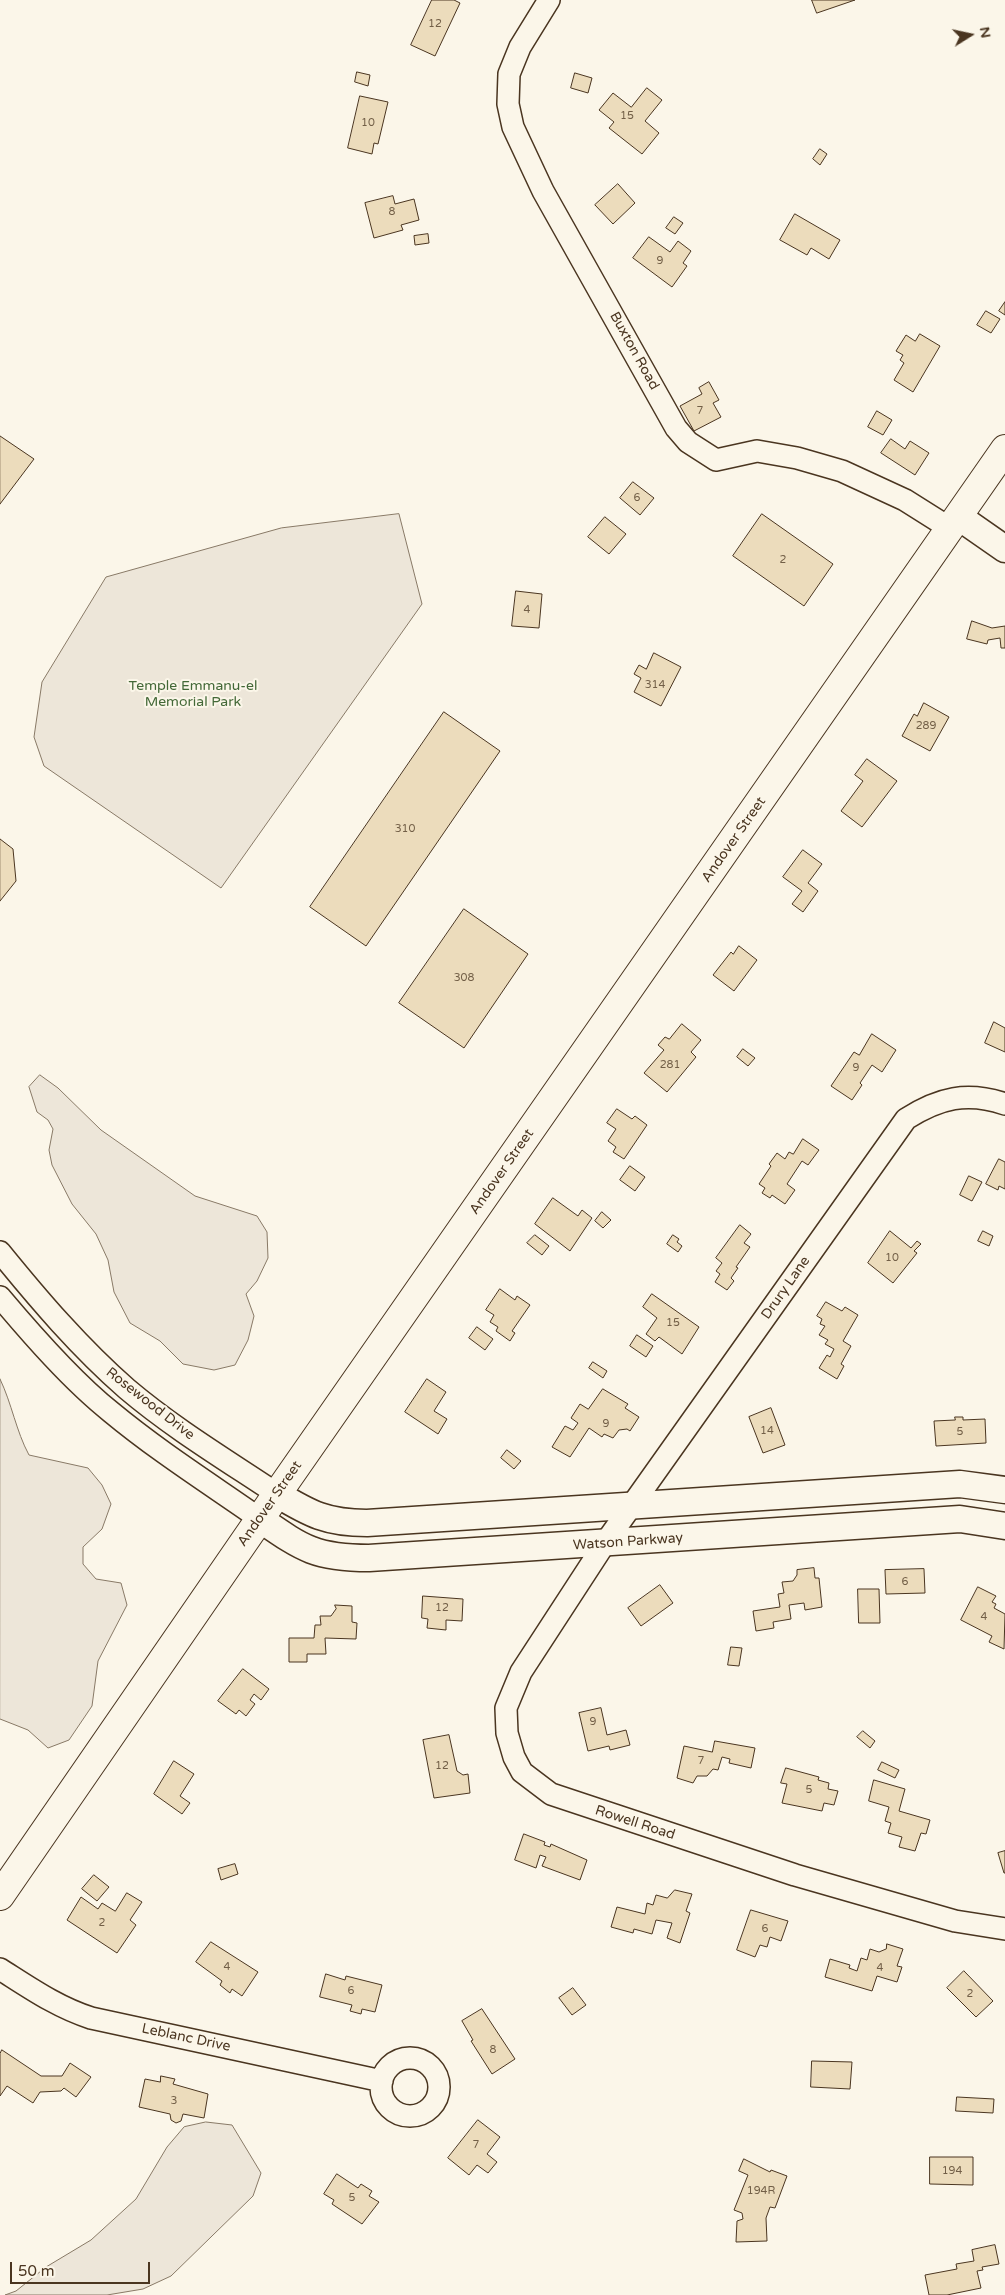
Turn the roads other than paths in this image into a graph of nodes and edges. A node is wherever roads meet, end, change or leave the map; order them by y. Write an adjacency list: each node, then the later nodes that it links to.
1 (549, 0): 3 (street, Buxton Road)
2 (1005, 449): 3 (highway, Andover Street)
3 (955, 523): 4 (main road); 9 (highway, Andover Street)
4 (1005, 548)
5 (1005, 1104): 10 (street, Drury Lane)
6 (0, 1252): 9 (street, Rosewood Drive)
7 (0, 1296): 11 (street, Rosewood Drive)
8 (1005, 1490): 10 (main road)
9 (277, 1494): 10 (main road); 11 (highway, Andover Street)
10 (634, 1505): 13 (street, Drury Lane)
11 (260, 1519): 13 (main road, Watson Parkway); 14 (highway, Andover Street)
12 (1005, 1526): 13 (main road, Watson Parkway)
13 (605, 1543): 15 (street, Rowell Road)
14 (0, 1896)
15 (1005, 1929)
16 (0, 1969): 17 (street, Leblanc Drive)
17 (382, 2081)

